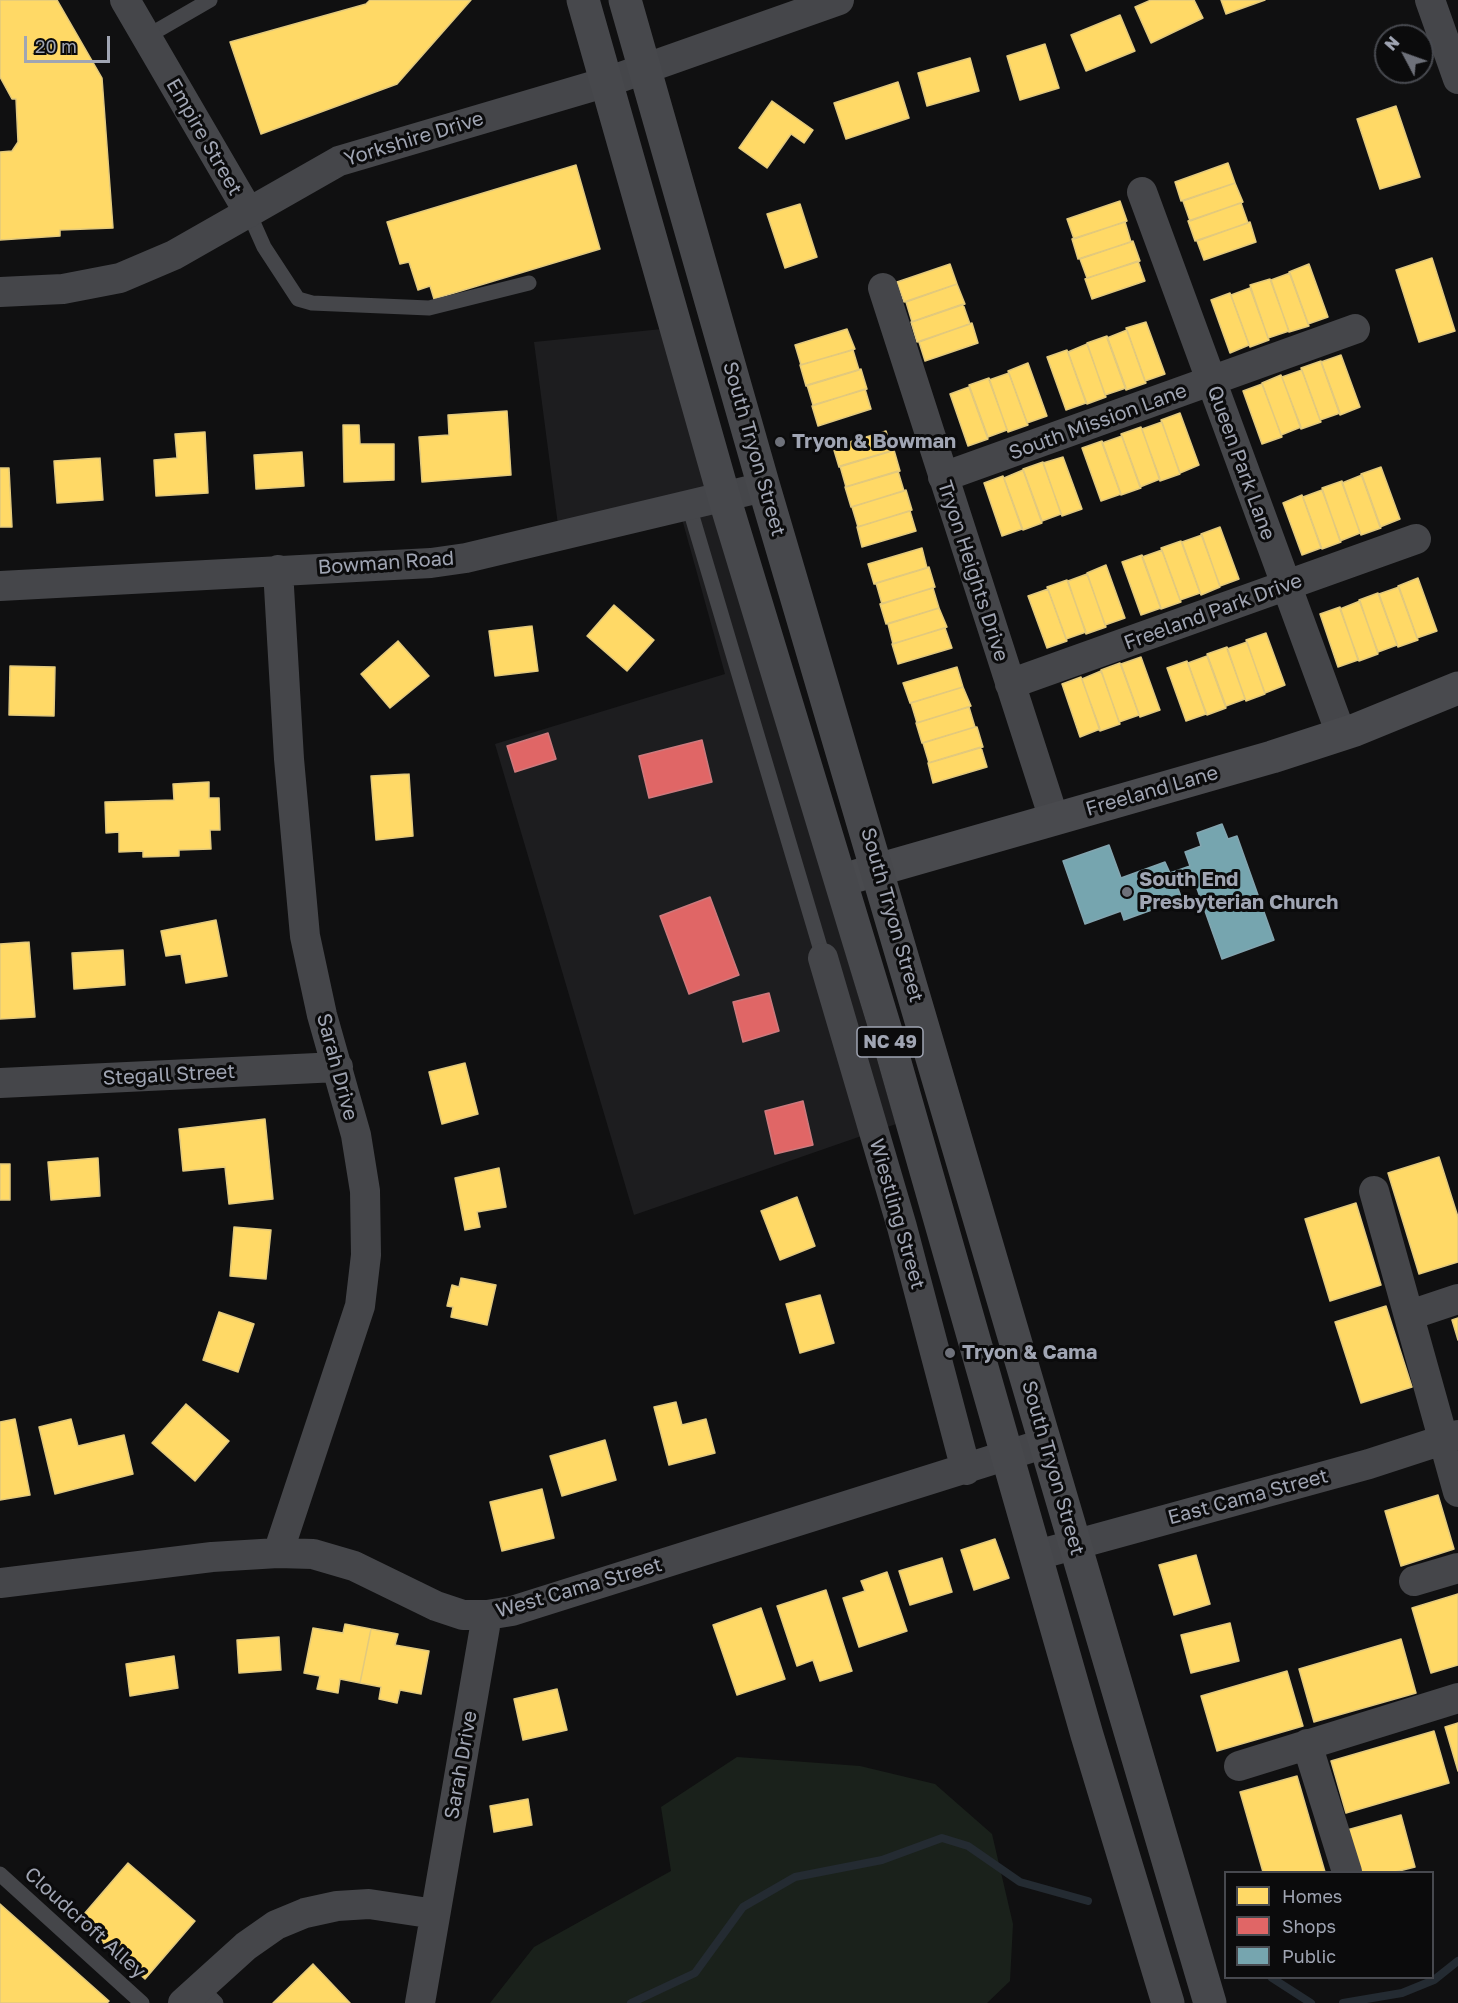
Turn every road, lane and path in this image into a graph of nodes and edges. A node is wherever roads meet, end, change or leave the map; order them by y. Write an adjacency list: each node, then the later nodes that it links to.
1 (125, 0): 8 (street, Empire Street)
2 (210, 0): 8 (lane)
3 (583, 0): 11 (main road, South Tryon Street / NC 49)
4 (625, 0): 9 (main road, South Tryon Street / NC 49)
5 (839, 0): 7 (street, Yorkshire Drive)
6 (1430, 0): 10 (street)
7 (777, 10): 9 (street, Yorkshire Drive)
8 (146, 37): 13 (street, Empire Street)
9 (645, 69): 11 (street, Yorkshire Drive); 20 (main road, South Tryon Street / NC 49)
10 (1458, 79)
11 (607, 82): 13 (street, Yorkshire Drive); 21 (main road, South Tryon Street / NC 49)
12 (1142, 192): 18 (street, Queen Park Lane)
13 (248, 211): 14 (lane); 16 (street, Yorkshire Drive)
14 (529, 283)
15 (883, 288): 19 (street, Tryon Heights Drive)
16 (0, 292)
17 (1355, 329): 18 (street, South Mission Lane)
18 (1211, 381): 19 (street, South Mission Lane); 25 (street, Queen Park Lane)
19 (943, 477): 27 (street, Tryon Heights Drive)
20 (764, 487): 21 (street, Bowman Road); 31 (main road, South Tryon Street / NC 49)
21 (724, 497): 22 (street, Bowman Road); 32 (main road, South Tryon Street / NC 49)
22 (689, 506): 24 (street, Bowman Road); 33 (lane)
23 (1416, 539): 25 (street, Freeland Park Drive)
24 (278, 570): 26 (street, Bowman Road); 34 (street, Sarah Drive)
25 (1286, 585): 27 (street, Freeland Park Drive); 29 (street, Queen Park Lane)
26 (0, 586)
27 (1010, 684): 30 (street, Tryon Heights Drive)
28 (1458, 688): 29 (street, Freeland Lane)
29 (1341, 734): 30 (street, Freeland Lane)
30 (1054, 819): 31 (street, Freeland Lane)
31 (879, 870): 32 (street, Freeland Lane); 40 (main road, South Tryon Street / NC 49)
32 (842, 880): 41 (main road, South Tryon Street / NC 49)
33 (821, 952): 42 (street, Wiestling Street)
34 (338, 1067): 35 (street, Stegall Street); 45 (street, Sarah Drive)
35 (0, 1083)
36 (1374, 1191): 38 (street)
37 (1458, 1299): 38 (street)
38 (1410, 1315): 39 (street)
39 (1452, 1437): 43 (street); 44 (street, East Cama Street)
40 (1046, 1443): 41 (street, West Cama Street); 44 (main road, South Tryon Street / NC 49)
41 (1009, 1456): 42 (street, West Cama Street); 46 (main road, South Tryon Street / NC 49)
42 (966, 1470): 50 (street, West Cama Street)
43 (1458, 1492)
44 (1076, 1545): 46 (street, East Cama Street); 61 (main road, South Tryon Street / NC 49)
45 (278, 1553): 49 (street, West Cama Street); 50 (street, West Cama Street)
46 (1037, 1555): 60 (main road, South Tryon Street / NC 49)
47 (1458, 1568): 48 (street)
48 (1414, 1581)
49 (0, 1583)
50 (488, 1615): 56 (street, Sarah Drive)
51 (1458, 1698): 52 (street)
52 (1307, 1744): 53 (street); 54 (street)
53 (1239, 1766)
54 (1347, 1871)
55 (0, 1874): 58 (lane, Cloudcroft Alley)
56 (435, 1914): 57 (street); 59 (street, Sarah Drive)
57 (200, 1998)
58 (142, 2003)
59 (420, 2003)
60 (1168, 2003)
61 (1210, 2003)

